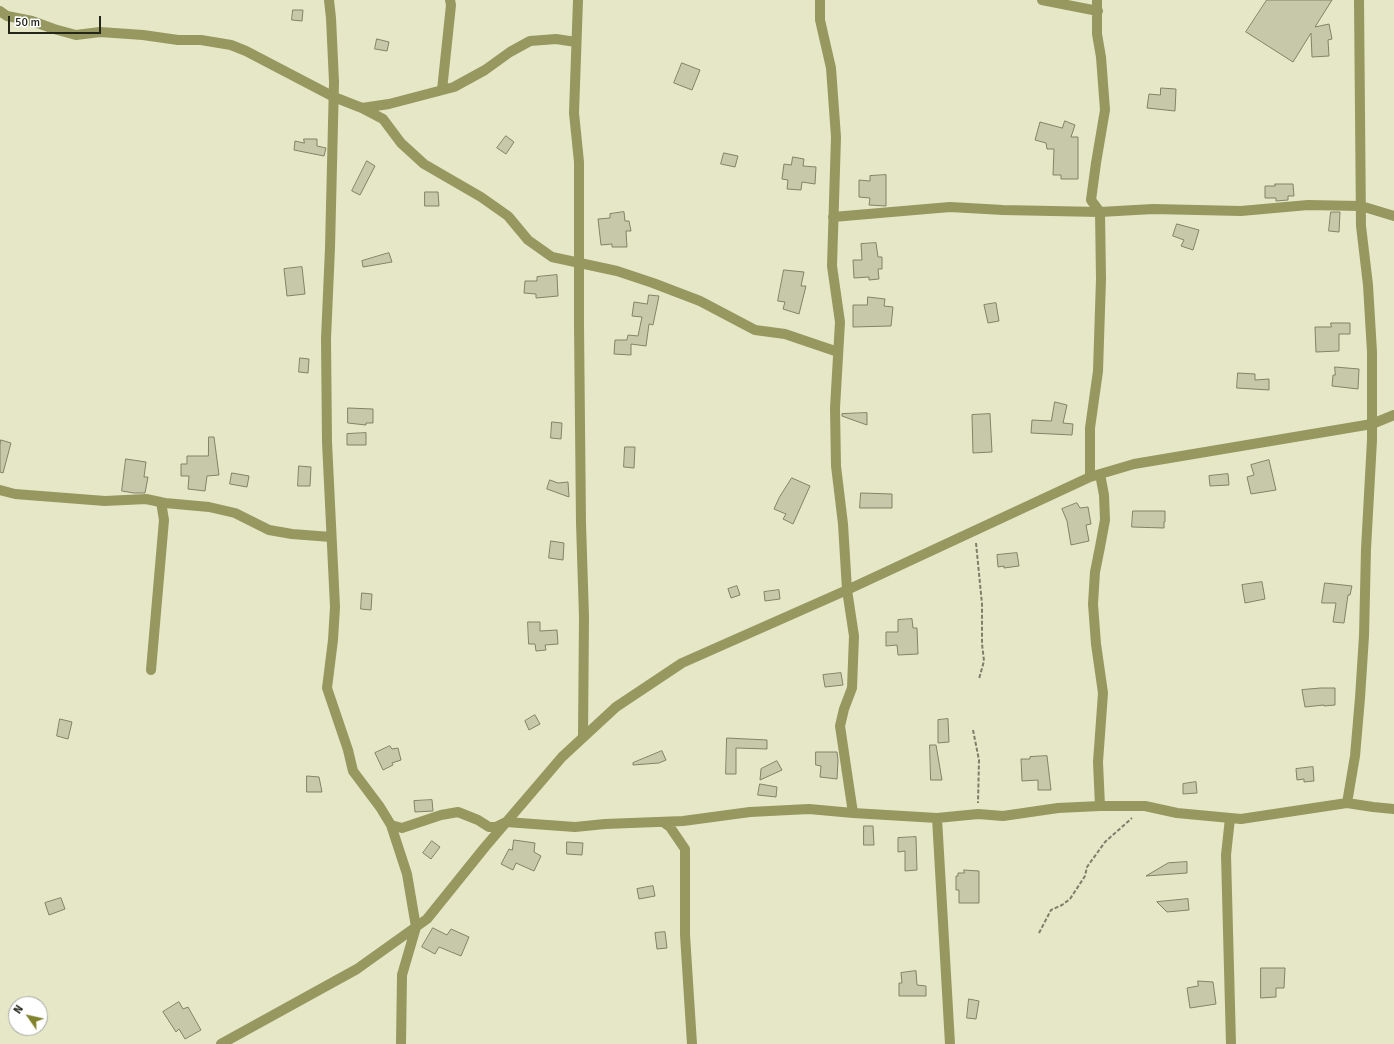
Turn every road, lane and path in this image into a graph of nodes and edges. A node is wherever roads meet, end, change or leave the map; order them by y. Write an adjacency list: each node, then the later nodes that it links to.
1 (329, 0): 12 (street)
2 (450, 0): 11 (street)
3 (578, 0): 10 (street)
4 (820, 0): 19 (street)
5 (1042, 0): 9 (street)
6 (1097, 0): 9 (street)
7 (1359, 0): 16 (street)
8 (0, 11): 12 (street)
9 (1098, 11): 17 (street)
10 (576, 42): 11 (street); 20 (street)
11 (442, 90): 13 (street)
12 (334, 96): 14 (street); 30 (street)
13 (389, 104): 14 (street); 15 (street)
14 (362, 108): 15 (street)
15 (383, 119): 20 (street)
16 (1361, 206): 17 (street); 18 (street); 23 (street)
17 (1100, 212): 19 (street); 24 (street)
18 (1394, 216)
19 (833, 217): 21 (street)
20 (579, 262): 21 (street); 35 (street)
21 (838, 352): 31 (street)
22 (1394, 415): 23 (street)
23 (1372, 424): 24 (street); 36 (street)
24 (1095, 476): 29 (street); 37 (street)
25 (0, 490): 26 (street)
26 (161, 502): 27 (street); 28 (street)
27 (175, 504): 28 (street); 30 (street)
28 (164, 520): 32 (street)
29 (974, 531): 31 (street); 33 (path)
30 (331, 537): 46 (street)
31 (846, 590): 35 (street); 40 (street)
32 (151, 670)
33 (979, 679)
34 (973, 730): 41 (path)
35 (583, 737): 44 (street)
36 (1347, 803): 39 (street); 43 (street)
37 (1100, 806): 38 (street); 41 (street)
38 (1145, 806): 43 (street); 48 (path)
39 (1394, 809)
40 (853, 813): 42 (street); 45 (street)
41 (978, 814): 42 (street)
42 (937, 818): 52 (street)
43 (1230, 818): 53 (street)
44 (506, 822): 45 (street); 46 (street); 47 (street)
45 (662, 822): 51 (street)
46 (391, 825): 47 (street)
47 (416, 926): 49 (street); 50 (street)
48 (1039, 933)
49 (221, 1044)
50 (401, 1044)
51 (692, 1044)
52 (950, 1044)
53 (1231, 1044)

